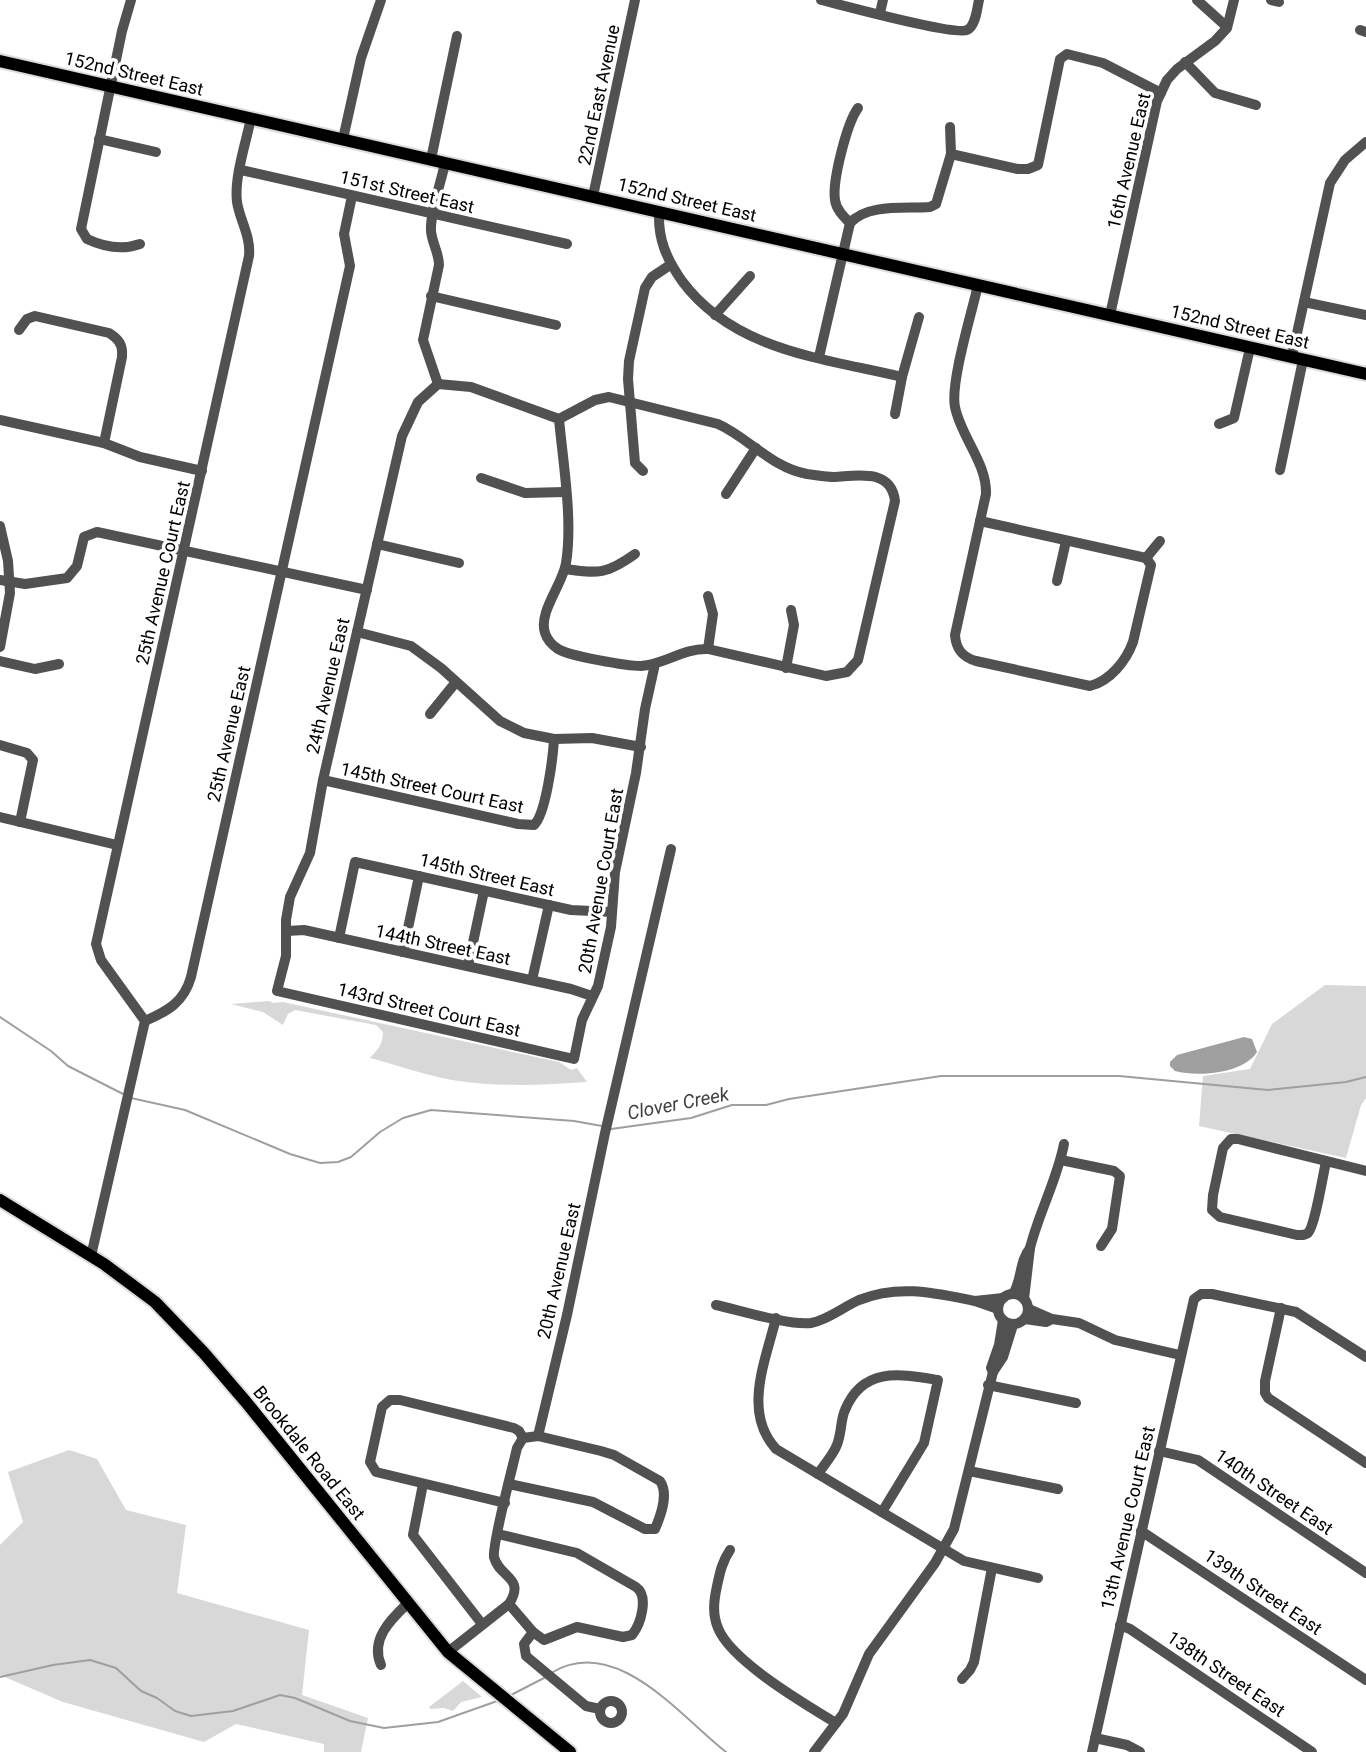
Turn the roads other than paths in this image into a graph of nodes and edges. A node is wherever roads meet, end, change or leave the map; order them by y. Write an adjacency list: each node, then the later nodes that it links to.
1 (131, 0): 14 (street)
2 (381, 0): 21 (street)
3 (635, 0): 28 (street, 22nd East Avenue)
4 (821, 0): 9 (street)
5 (883, 0): 9 (street)
6 (979, 0): 9 (street)
7 (1197, 0): 10 (street)
8 (1234, 0): 10 (street)
9 (880, 13)
10 (1227, 27): 13 (street, 16th Avenue East)
11 (457, 36): 25 (street)
12 (0, 61): 14 (main road, 152nd Street East)
13 (1185, 62): 15 (street, 16th Avenue East); 16 (street)
14 (111, 86): 18 (main road, 152nd Street East); 20 (street)
15 (1161, 93): 24 (street); 42 (street, 16th Avenue East)
16 (1255, 105)
17 (858, 108): 32 (street)
18 (251, 118): 21 (main road, 152nd Street East); 27 (street, 25th Avenue Court East)
19 (950, 127): 24 (street)
20 (99, 139): 23 (street); 33 (street)
21 (343, 139): 25 (main road, 152nd Street East)
22 (1366, 142): 40 (street)
23 (156, 152)
24 (951, 154): 32 (street)
25 (431, 159): 26 (main road, 152nd Street East)
26 (445, 163): 28 (main road, 152nd Street East); 31 (street)
27 (241, 170): 29 (street, 151st Street East); 61 (street, 25th Avenue Court East)
28 (593, 196): 30 (main road, 152nd Street East)
29 (352, 197): 31 (street, 151st Street East); 76 (street, 25th Avenue East)
30 (659, 212): 35 (main road, 152nd Street East); 36 (street)
31 (433, 214): 34 (street, 151st Street East); 39 (street)
32 (850, 223): 35 (street)
33 (141, 244)
34 (567, 244)
35 (843, 253): 38 (main road, 152nd Street East); 48 (street)
36 (670, 265): 41 (street); 53 (street)
37 (750, 276): 41 (street)
38 (978, 285): 42 (main road, 152nd Street East); 66 (street)
39 (431, 296): 45 (street); 52 (street)
40 (1304, 302): 43 (street); 49 (street)
41 (715, 315): 48 (street)
42 (1110, 315): 47 (main road, 152nd Street East)
43 (1366, 315)
44 (919, 317): 51 (street)
45 (556, 325)
46 (19, 330): 58 (street)
47 (1250, 348): 49 (main road, 152nd Street East); 57 (street)
48 (819, 357): 51 (street)
49 (1297, 358): 50 (main road, 152nd Street East); 60 (street)
50 (1366, 374)
51 (902, 377): 54 (street)
52 (438, 384): 55 (street); 70 (street, 24th Avenue East)
53 (629, 401): 55 (street); 59 (street); 62 (street)
54 (895, 414)
55 (559, 419): 64 (street)
56 (0, 420): 58 (street)
57 (1219, 424)
58 (104, 443): 61 (street)
59 (756, 448): 65 (street); 88 (street)
60 (1280, 470)
61 (202, 471): 71 (street, 25th Avenue Court East)
62 (643, 471)
63 (481, 478): 64 (street)
64 (565, 492): 75 (street)
65 (726, 494)
66 (980, 521): 68 (street); 73 (street)
67 (0, 526): 77 (street)
68 (1066, 541): 73 (street); 78 (street)
69 (1160, 541): 73 (street)
70 (377, 544): 74 (street); 79 (street, 24th Avenue East)
71 (184, 551): 76 (street); 77 (street); 97 (street, 25th Avenue Court East)
72 (635, 554): 75 (street)
73 (1146, 558)
74 (459, 563)
75 (565, 569): 86 (street)
76 (282, 572): 79 (street); 110 (street, 25th Avenue East)
77 (5, 581): 83 (street)
78 (1056, 582)
79 (367, 590): 82 (street, 24th Avenue East)
80 (708, 596): 84 (street)
81 (790, 610): 88 (street)
82 (357, 632): 89 (street); 94 (street, 24th Avenue East)
83 (0, 647)
84 (708, 649): 86 (street); 88 (street)
85 (0, 661): 87 (street)
86 (655, 663): 93 (street, 20th Avenue Court East)
87 (60, 664)
88 (786, 668)
89 (456, 682): 90 (street); 91 (street)
90 (430, 714)
91 (554, 739): 93 (street); 94 (street, 145th Street Court East)
92 (0, 745): 96 (street)
93 (640, 747): 102 (street, 20th Avenue Court East)
94 (323, 780): 103 (street, 24th Avenue East)
95 (0, 817): 96 (street)
96 (20, 822): 97 (street)
97 (117, 845): 110 (street, 25th Avenue Court East)
98 (671, 849): 134 (street, 20th Avenue East)
99 (419, 876): 100 (street, 145th Street East); 104 (street, 145th Street East); 105 (street)
100 (484, 891): 101 (street, 145th Street East); 106 (street)
101 (549, 905): 102 (street, 145th Street East); 107 (street)
102 (612, 912): 109 (street, 20th Avenue Court East)
103 (287, 931): 104 (street, 144th Street East); 108 (street, 24th Avenue East)
104 (339, 938): 105 (street, 144th Street East)
105 (403, 952): 106 (street, 144th Street East)
106 (468, 966): 107 (street, 144th Street East)
107 (532, 981): 109 (street, 144th Street East)
108 (277, 991): 111 (street, 143rd Street Court East)
109 (592, 996): 111 (street, 20th Avenue Court East)
110 (145, 1021): 119 (street)
111 (574, 1059)
112 (1064, 1144): 113 (street)
113 (1061, 1160): 117 (street); 118 (street)
114 (1326, 1162): 114 (street); 115 (street)
115 (1366, 1171)
116 (0, 1200): 119 (main road, Brookdale Road East)
117 (1101, 1246)
118 (1030, 1248): 120 (street); 125 (street)
119 (91, 1256): 152 (main road, Brookdale Road East)
120 (1008, 1296): 121 (street); 124 (street); 125 (street)
121 (975, 1301): 124 (street); 126 (street)
122 (716, 1306): 126 (street)
123 (1281, 1308): 129 (street, 13th Avenue Court East); 130 (street); 137 (street)
124 (998, 1309): 127 (street)
125 (1026, 1309): 128 (street); 129 (street)
126 (776, 1318): 139 (street)
127 (1003, 1320): 128 (street); 131 (street)
128 (1013, 1325): 131 (street)
129 (1180, 1355): 136 (street, 13th Avenue Court East)
130 (1366, 1357)
131 (993, 1372): 132 (street)
132 (989, 1385): 133 (street); 138 (street)
133 (1076, 1403)
134 (538, 1436): 135 (street); 141 (street)
135 (523, 1438): 140 (street); 141 (street)
136 (1159, 1451): 145 (street, 13th Avenue Court East); 150 (street, 140th Street East)
137 (1366, 1464)
138 (969, 1471): 142 (street); 148 (street)
139 (818, 1474): 144 (street); 144 (street)
140 (423, 1484): 143 (street); 154 (street)
141 (509, 1484): 143 (street)
142 (1058, 1489)
143 (505, 1503): 146 (street)
144 (882, 1512): 148 (street)
145 (1141, 1531): 155 (street, 13th Avenue Court East); 160 (street, 139th Street East)
146 (498, 1534): 153 (street); 156 (street)
147 (730, 1550): 162 (street)
148 (943, 1550): 149 (street); 162 (street)
149 (992, 1568): 151 (street); 159 (street)
150 (1366, 1573)
151 (1038, 1578)
152 (407, 1604): 157 (main road, Brookdale Road East); 158 (street)
153 (509, 1604): 154 (street); 156 (street)
154 (482, 1624): 157 (street)
155 (1120, 1625): 163 (street, 13th Avenue Court East); 168 (street, 138th Street East)
156 (533, 1632): 161 (street)
157 (448, 1652): 164 (main road, Brookdale Road East)
158 (381, 1665)
159 (962, 1679)
160 (1366, 1680)
161 (600, 1710)
162 (836, 1723): 165 (street)
163 (1095, 1738): 166 (street, 13th Avenue Court East); 167 (street)
164 (570, 1752)
165 (814, 1752)
166 (1092, 1752)
167 (1140, 1752)
168 (1312, 1752)

